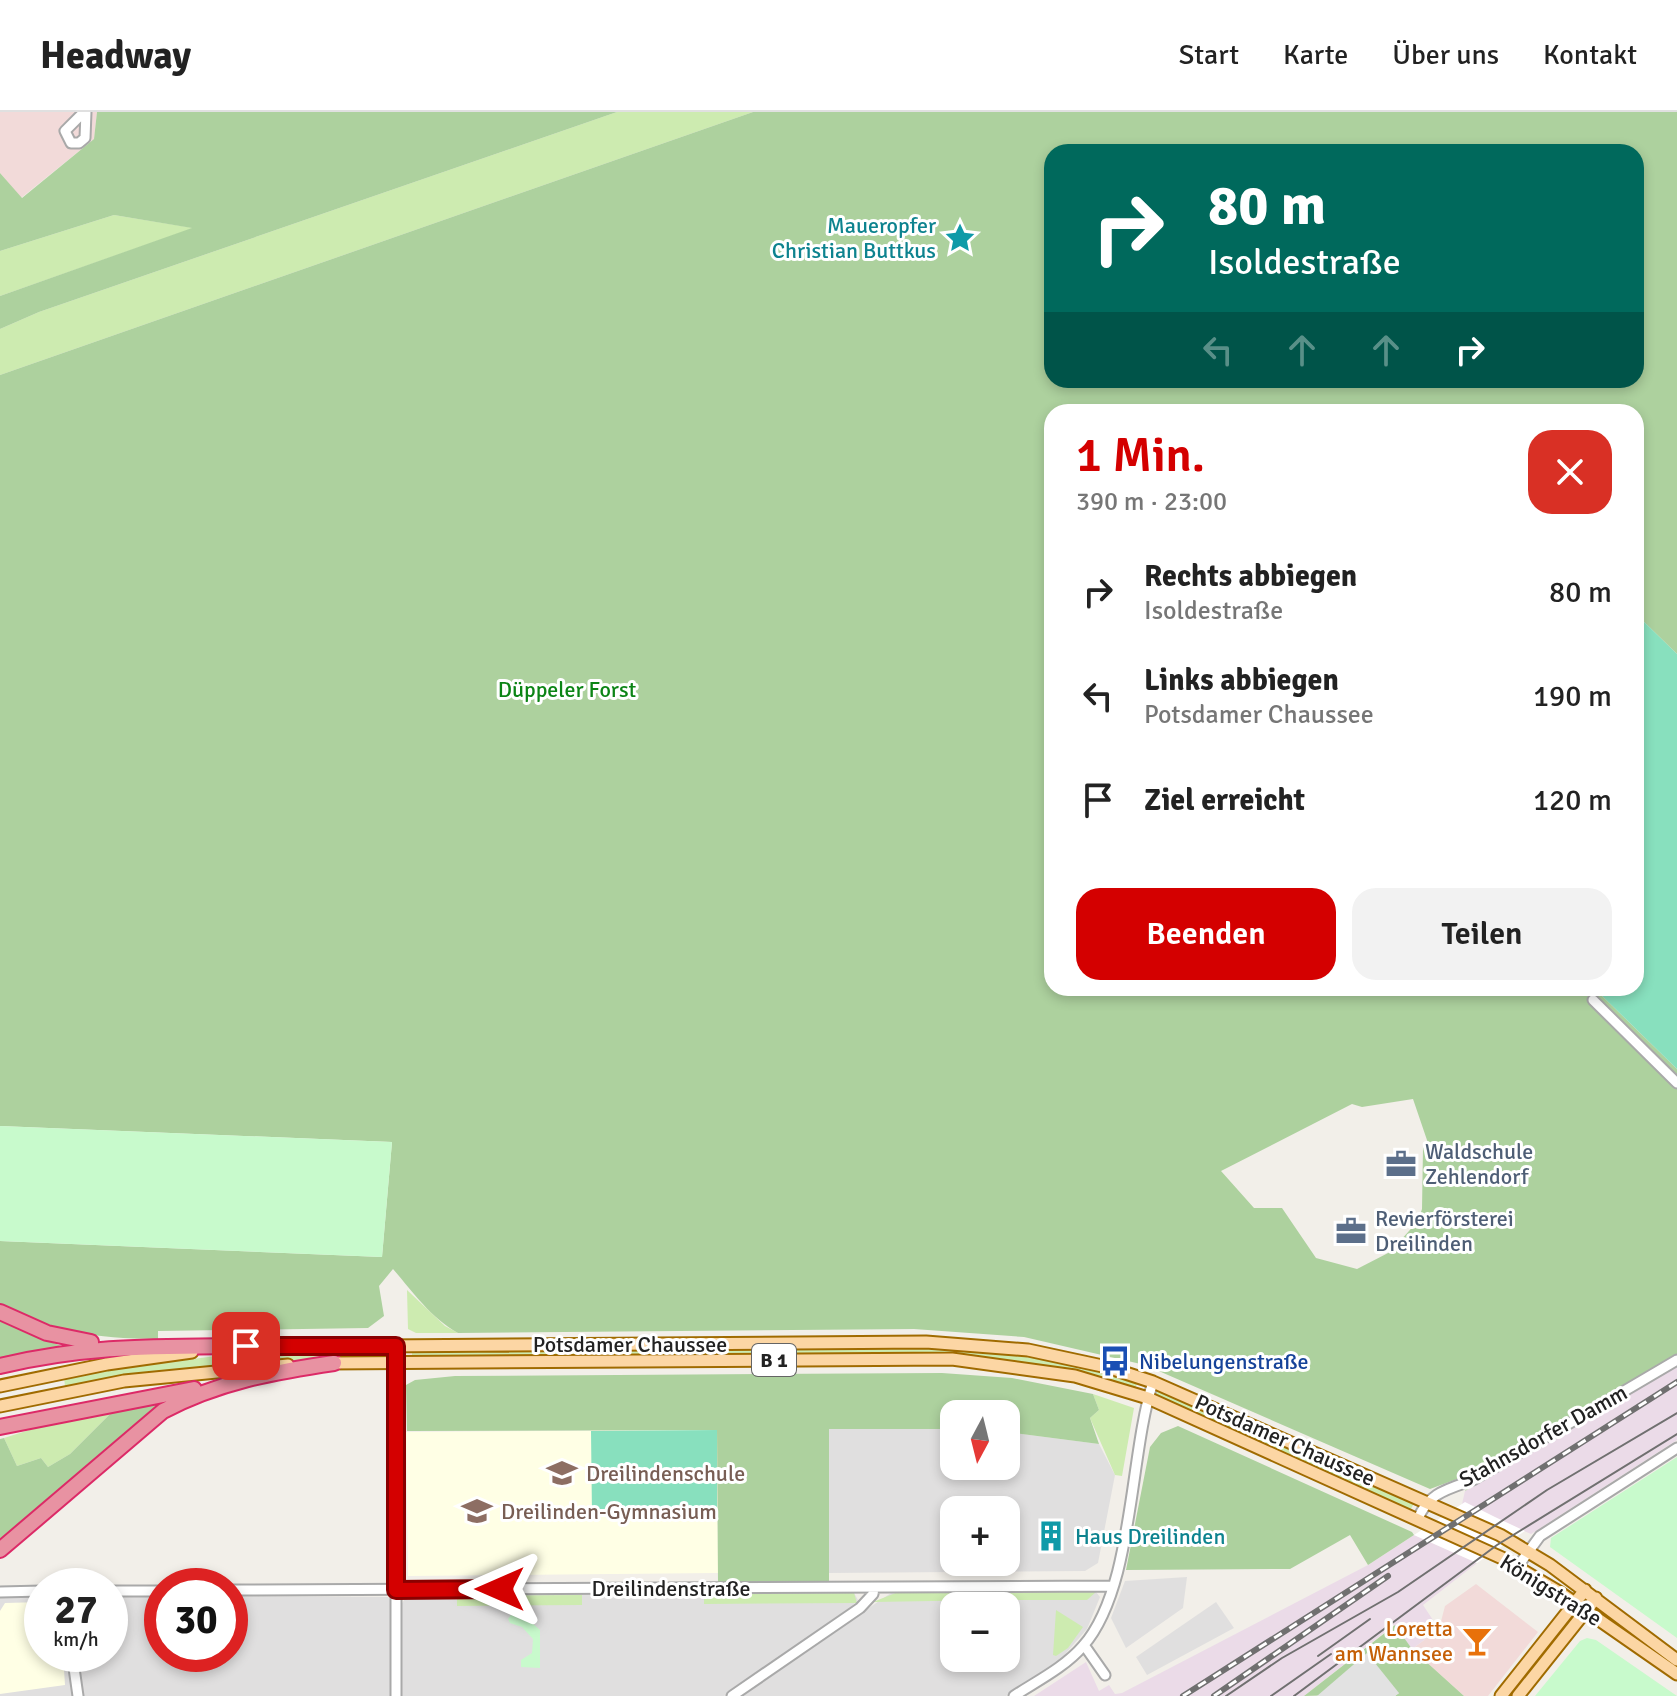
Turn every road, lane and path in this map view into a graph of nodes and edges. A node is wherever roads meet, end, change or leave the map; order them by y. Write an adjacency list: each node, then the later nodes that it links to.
1 (1593, 1000): 2 (street)
2 (1677, 1083)
3 (0, 1312): 4 (highway)
4 (115, 1346): 5 (highway); 10 (highway)
5 (246, 1346): 6 (main road, Potsdamer Chaussee / B 1); 13 (main road, Potsdamer Chaussee / B 1)
6 (396, 1346): 9 (street); 11 (main road, Potsdamer Chaussee / B 1)
7 (1677, 1360): 18 (street, Stahnsdorfer Damm)
8 (334, 1363): 9 (main road, Potsdamer Chaussee / B 1); 12 (highway); 15 (main road, Potsdamer Chaussee / B 1)
9 (396, 1363): 14 (main road, Potsdamer Chaussee / B 1); 26 (street)
10 (0, 1366)
11 (1153, 1382): 14 (street); 18 (main road, Potsdamer Chaussee / B 1)
12 (218, 1385): 16 (highway); 20 (highway)
13 (0, 1386)
14 (1148, 1398): 19 (main road, Potsdamer Chaussee / B 1); 23 (street)
15 (0, 1406)
16 (0, 1427)
17 (1677, 1448): 21 (street)
18 (1425, 1501): 19 (street); 21 (main road, Königstraße / B 1)
19 (1418, 1519): 22 (main road, Königstraße / B 1)
20 (0, 1550)
21 (1528, 1551): 22 (street); 27 (main road, Königstraße / B 1)
22 (1518, 1566): 31 (main road, Königstraße / B 1)
23 (1112, 1586): 24 (street, Dreilindenstraße); 35 (street)
24 (874, 1588): 26 (street, Dreilindenstraße); 42 (street)
25 (248, 1590): 26 (street, Dreilindenstraße)
26 (396, 1590): 41 (street)
27 (1585, 1590): 30 (main road, Königstraße / B 1); 31 (main road)
28 (24, 1591): 29 (street)
29 (0, 1592)
30 (1596, 1598): 32 (main road); 36 (main road, Königstraße / B 1)
31 (1575, 1603): 32 (main road, Königstraße / B 1); 33 (main road)
32 (1586, 1611): 34 (main road); 38 (main road, Königstraße / B 1)
33 (1553, 1631): 34 (main road); 44 (main road)
34 (1564, 1640): 45 (main road)
35 (1084, 1645): 39 (street); 43 (street)
36 (1677, 1660)
37 (75, 1672): 40 (street)
38 (1677, 1674)
39 (1105, 1675)
40 (78, 1696)
41 (396, 1696)
42 (732, 1696)
43 (1014, 1696)
44 (1501, 1696)
45 (1518, 1696)

